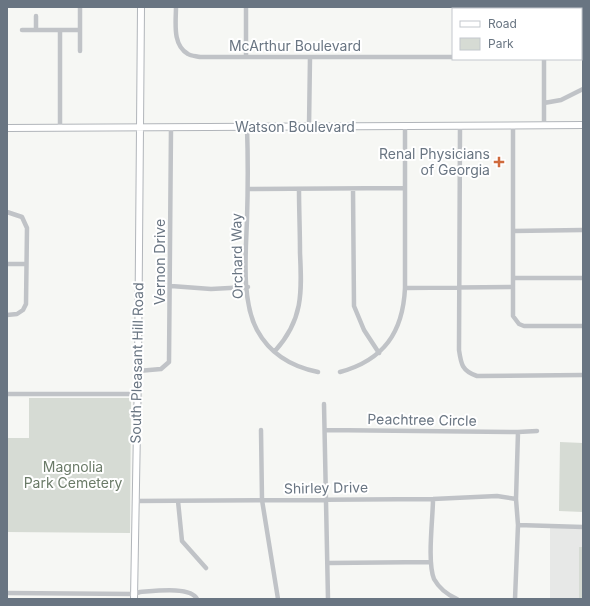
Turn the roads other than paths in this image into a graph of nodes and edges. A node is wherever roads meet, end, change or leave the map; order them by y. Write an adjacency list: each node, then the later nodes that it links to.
1 (141, 7): 26 (street, South Pleasant Hill Road)
2 (176, 7): 11 (street, McArthur Boulevard)
3 (246, 7): 11 (street)
4 (80, 8): 9 (street)
5 (36, 16): 7 (street)
6 (22, 30): 7 (street)
7 (36, 30): 8 (street)
8 (60, 30): 9 (street); 25 (street)
9 (80, 30): 10 (street)
10 (80, 51)
11 (246, 56): 13 (street, McArthur Boulevard)
12 (452, 57): 13 (street, McArthur Boulevard)
13 (310, 58): 23 (street)
14 (544, 60): 16 (street)
15 (583, 90): 16 (street)
16 (544, 103): 17 (street)
17 (544, 125): 18 (street, Watson Boulevard); 21 (street, Watson Boulevard)
18 (583, 125)
19 (405, 126): 20 (street, Watson Boulevard); 23 (street, Watson Boulevard); 30 (street)
20 (460, 126): 21 (street, Watson Boulevard); 42 (street)
21 (513, 126): 33 (street)
22 (247, 127): 23 (street, Watson Boulevard); 27 (street, Watson Boulevard); 28 (street, Orchard Way)
23 (310, 127)
24 (7, 128): 25 (street, Watson Boulevard)
25 (60, 128): 26 (street, Watson Boulevard)
26 (139, 128): 27 (street, Watson Boulevard); 48 (street, South Pleasant Hill Road)
27 (171, 128): 39 (street, Vernon Drive)
28 (248, 188): 29 (street); 40 (street, Orchard Way)
29 (299, 188): 31 (street); 46 (street)
30 (404, 188): 31 (street); 41 (street)
31 (353, 189): 47 (street)
32 (7, 212): 36 (street)
33 (513, 230): 34 (street); 37 (street)
34 (583, 230)
35 (7, 264): 36 (street)
36 (26, 264): 44 (street)
37 (513, 278): 38 (street); 43 (street)
38 (583, 278)
39 (171, 286): 40 (street); 48 (street, Vernon Drive)
40 (248, 287): 46 (street, Orchard Way)
41 (405, 288): 42 (street); 47 (street)
42 (460, 288): 43 (street); 51 (street)
43 (513, 288): 45 (street)
44 (7, 315)
45 (583, 326)
46 (275, 351): 49 (street, Orchard Way)
47 (379, 353): 50 (street)
48 (138, 371): 53 (street, South Pleasant Hill Road)
49 (318, 372)
50 (340, 372)
51 (583, 374)
52 (7, 394): 53 (street)
53 (138, 394): 63 (street, South Pleasant Hill Road)
54 (324, 404): 56 (street)
55 (261, 430): 62 (street)
56 (325, 430): 58 (street, Peachtree Circle); 59 (street)
57 (537, 431): 58 (street, Peachtree Circle)
58 (518, 432): 61 (street)
59 (326, 498): 60 (street, Shirley Drive); 62 (street, Shirley Drive); 68 (street)
60 (433, 499): 61 (street, Shirley Drive); 67 (street)
61 (516, 499): 65 (street)
62 (262, 500): 64 (street, Shirley Drive); 73 (street)
63 (135, 501): 64 (street, Shirley Drive); 71 (street, South Pleasant Hill Road)
64 (178, 501): 69 (street)
65 (518, 526): 66 (street); 76 (street)
66 (583, 527)
67 (431, 562): 68 (street); 75 (street)
68 (329, 563): 74 (street)
69 (206, 568)
70 (7, 593): 71 (street)
71 (134, 596): 72 (street)
72 (197, 599)
73 (278, 599)
74 (328, 599)
75 (457, 599)
76 (515, 599)

